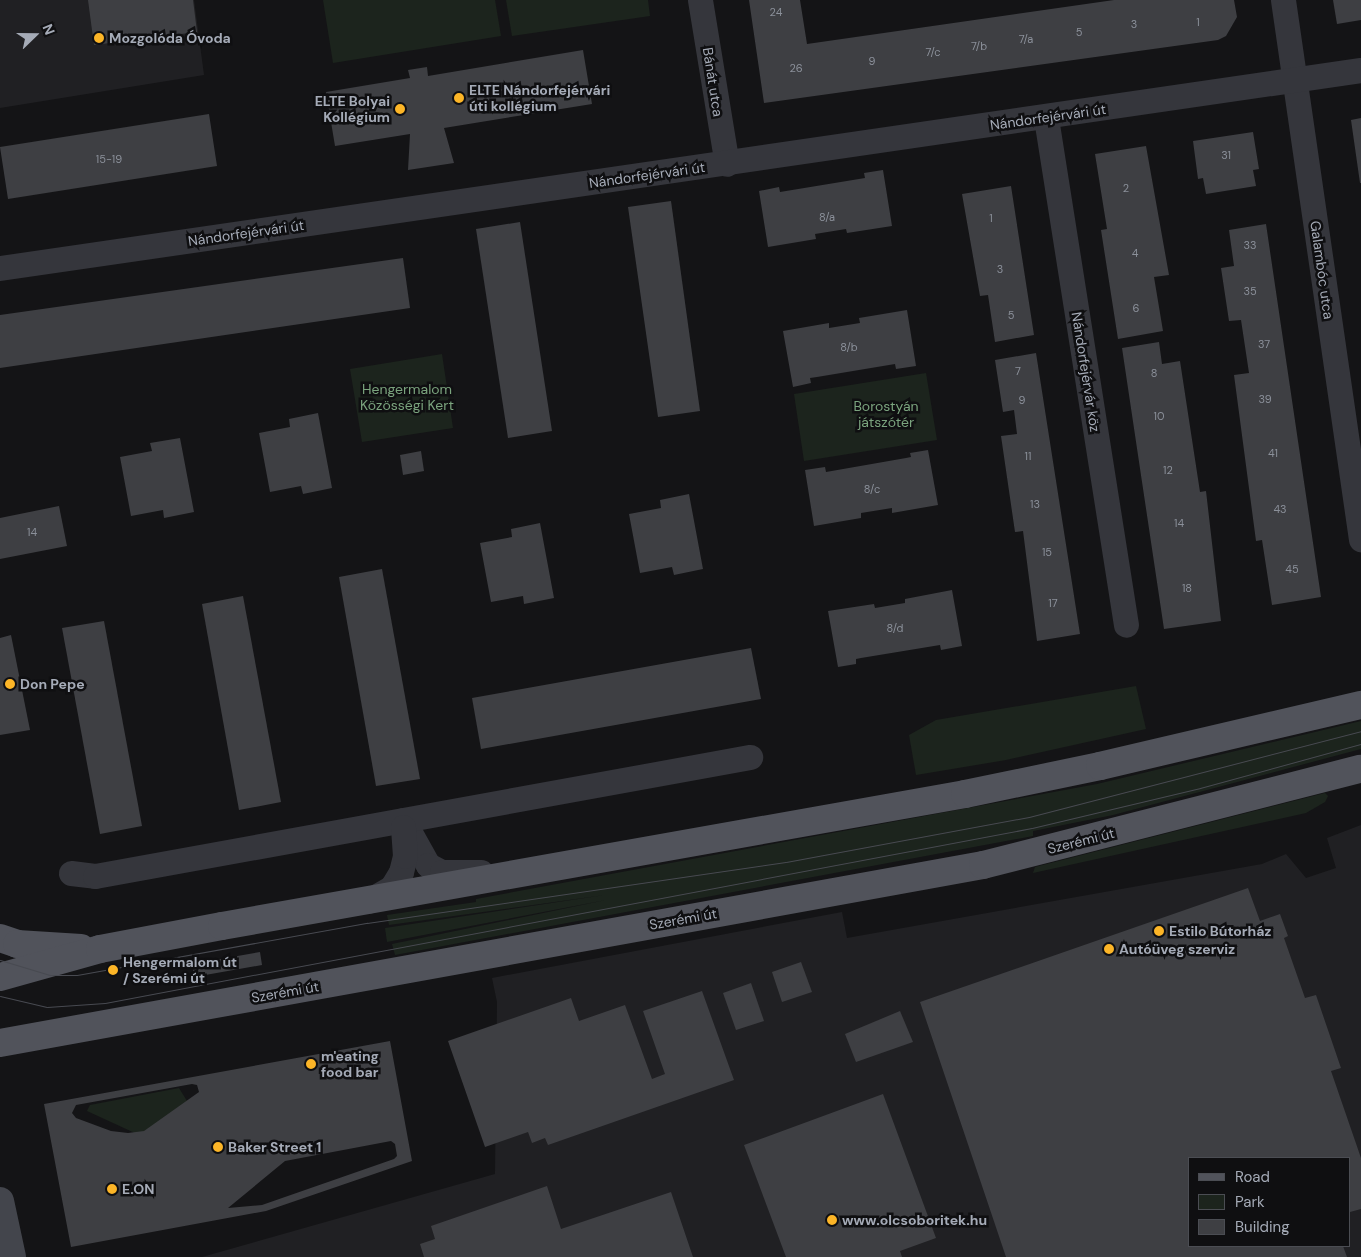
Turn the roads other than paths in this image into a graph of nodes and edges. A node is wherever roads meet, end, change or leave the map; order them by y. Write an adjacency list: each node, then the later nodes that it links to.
1 (700, 0): 6 (street, Bánát utca)
2 (1283, 0): 4 (street, Galambóc utca)
3 (1361, 70): 4 (street, Nándorfejérvári út)
4 (1294, 79): 5 (street, Nándorfejérvári út); 8 (street, Galambóc utca)
5 (1046, 118): 6 (street, Nándorfejérvári út); 9 (street, Nándorfejérvár köz)
6 (727, 164): 7 (street, Nándorfejérvári út)
7 (0, 268)
8 (1361, 539)
9 (1126, 625)
10 (1361, 705): 14 (main road)
11 (750, 757): 13 (street)
12 (1361, 768): 20 (main road, Szerémi út)
13 (402, 820): 14 (street); 15 (street); 16 (street)
14 (531, 872): 16 (main road)
15 (71, 873)
16 (364, 903): 18 (main road)
17 (0, 938): 18 (main road)
18 (100, 949): 19 (main road)
19 (0, 977)
20 (0, 1043)
21 (0, 1201): 22 (main road)
22 (12, 1257)

